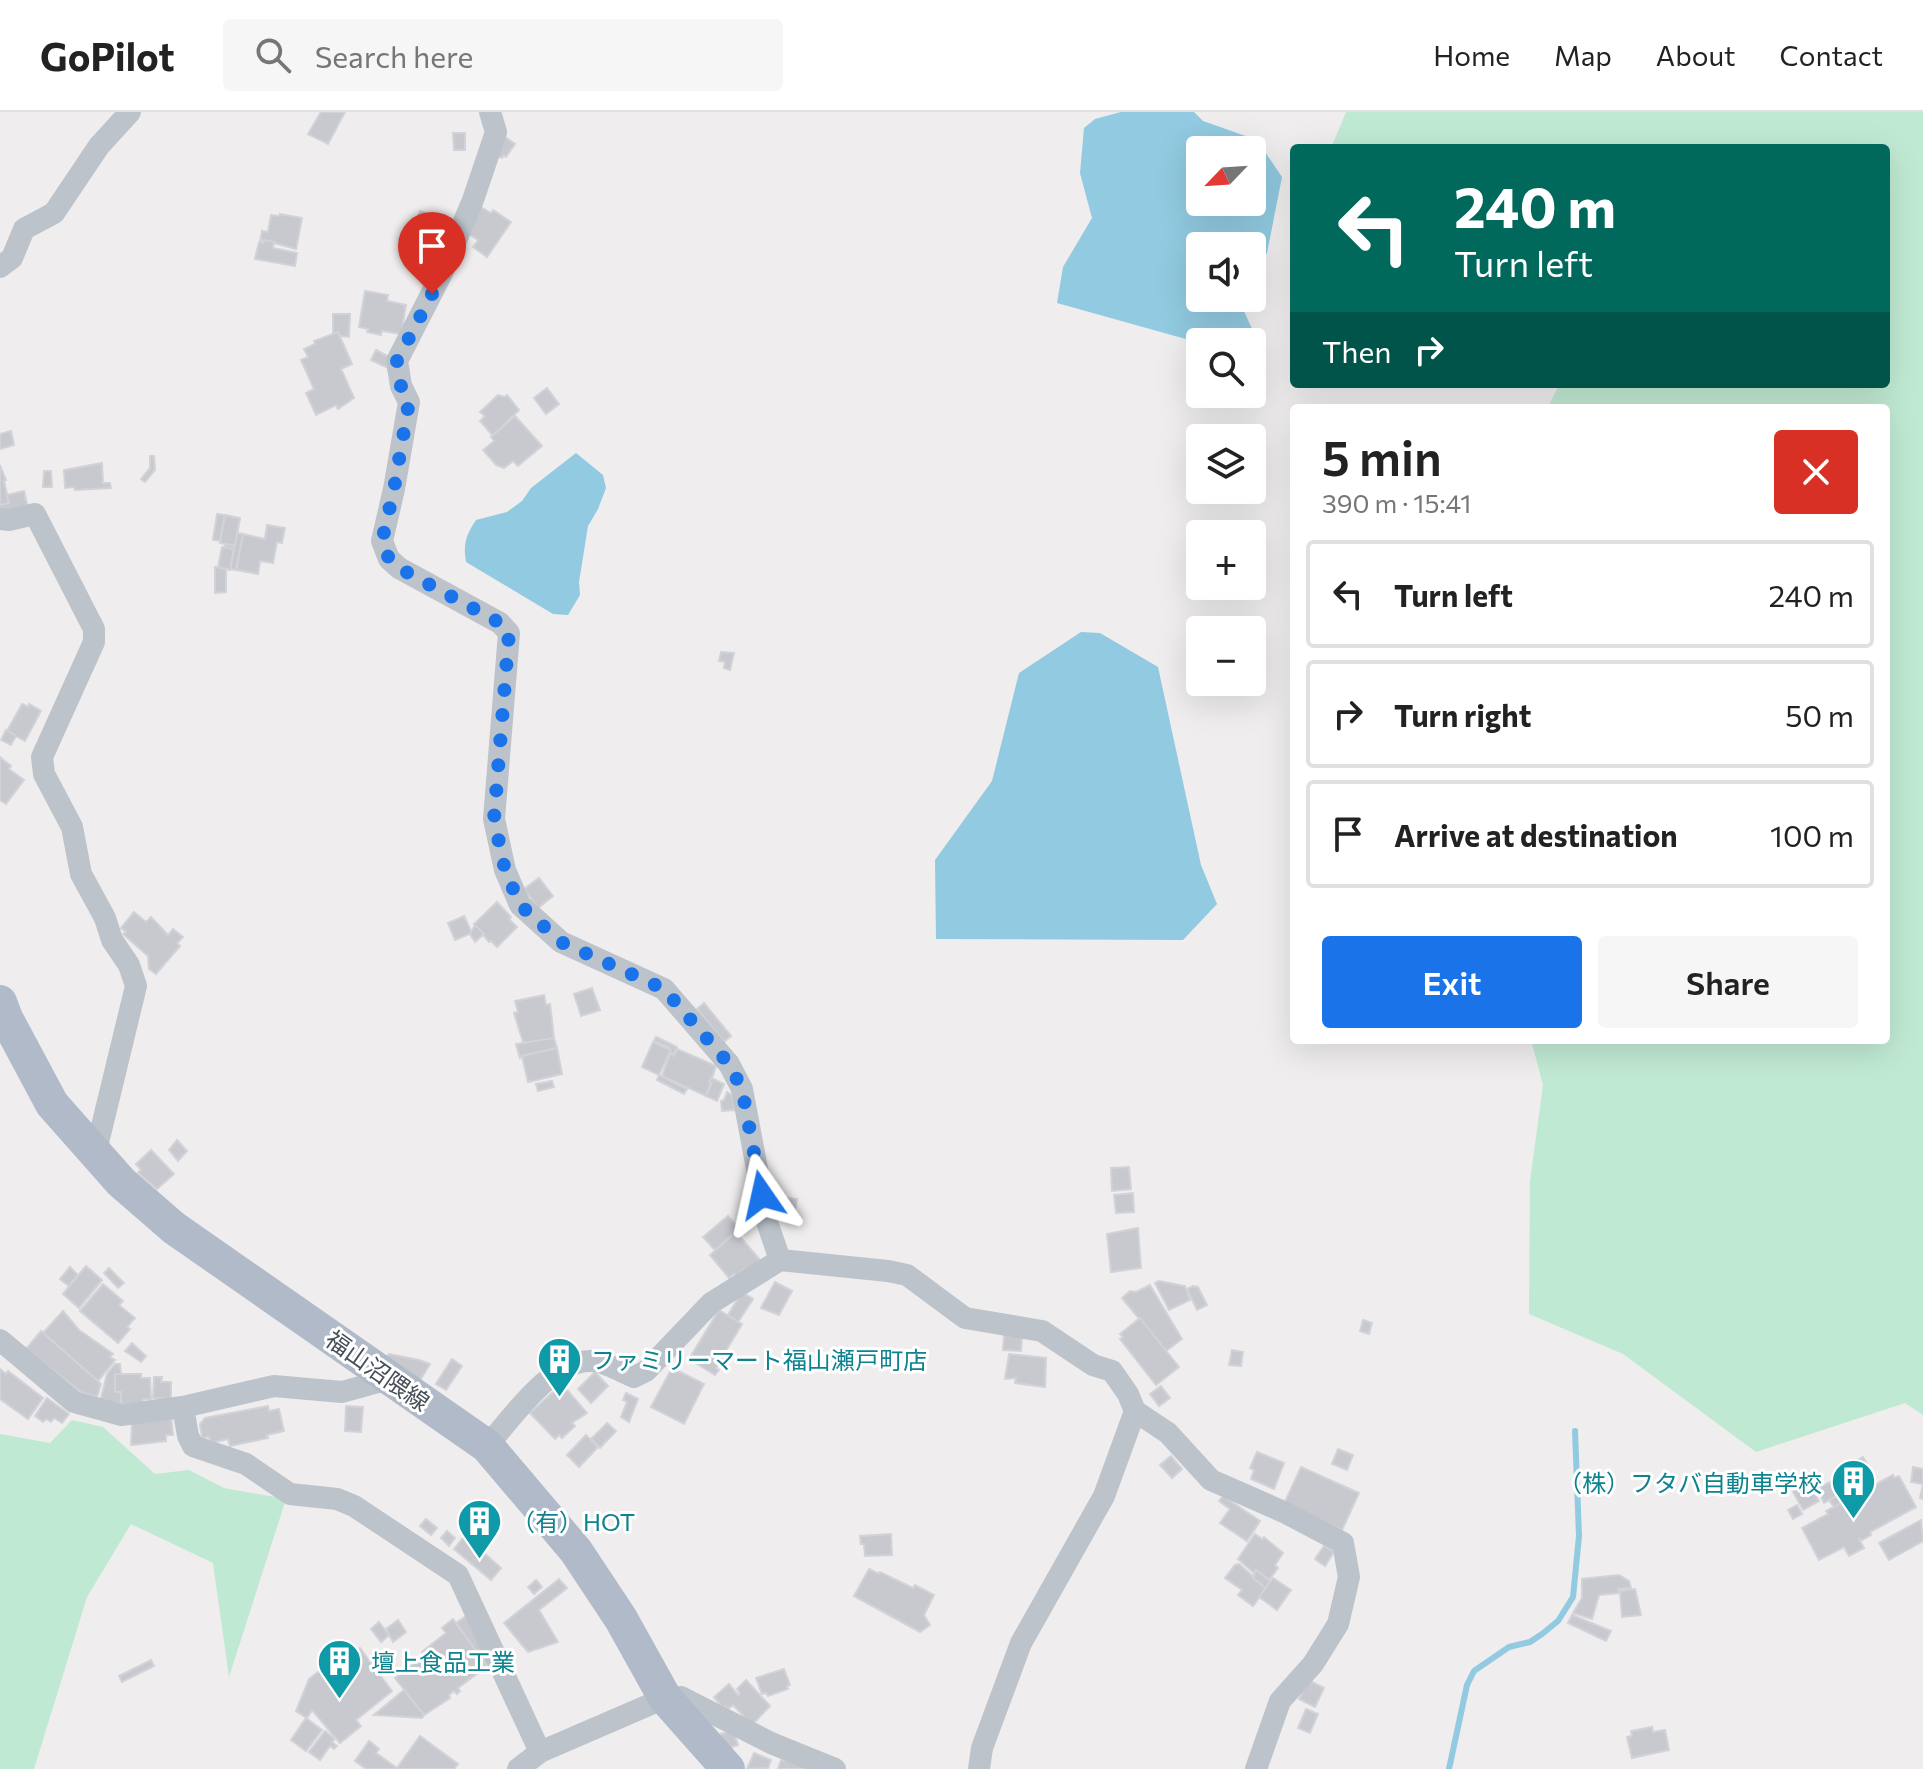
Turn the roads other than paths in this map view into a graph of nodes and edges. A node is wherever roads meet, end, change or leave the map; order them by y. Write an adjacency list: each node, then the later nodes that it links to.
1 (130, 112): 3 (street)
2 (490, 112): 7 (street)
3 (0, 267)
4 (0, 519): 6 (street)
5 (0, 1002): 6 (main road, 福山沼隈線)
6 (95, 1155): 9 (main road, 福山沼隈線)
7 (780, 1260): 11 (street); 12 (street)
8 (0, 1340): 10 (street)
9 (389, 1379): 10 (street); 12 (main road, 福山沼隈線)
10 (183, 1407): 14 (street)
11 (1135, 1411): 18 (street); 19 (street)
12 (487, 1446): 13 (main road, 福山沼隈線)
13 (665, 1698): 14 (street); 16 (main road, 福山沼隈線); 17 (street)
14 (540, 1752): 15 (street)
15 (518, 1769)
16 (728, 1769)
17 (835, 1769)
18 (979, 1769)
19 (1256, 1769)

